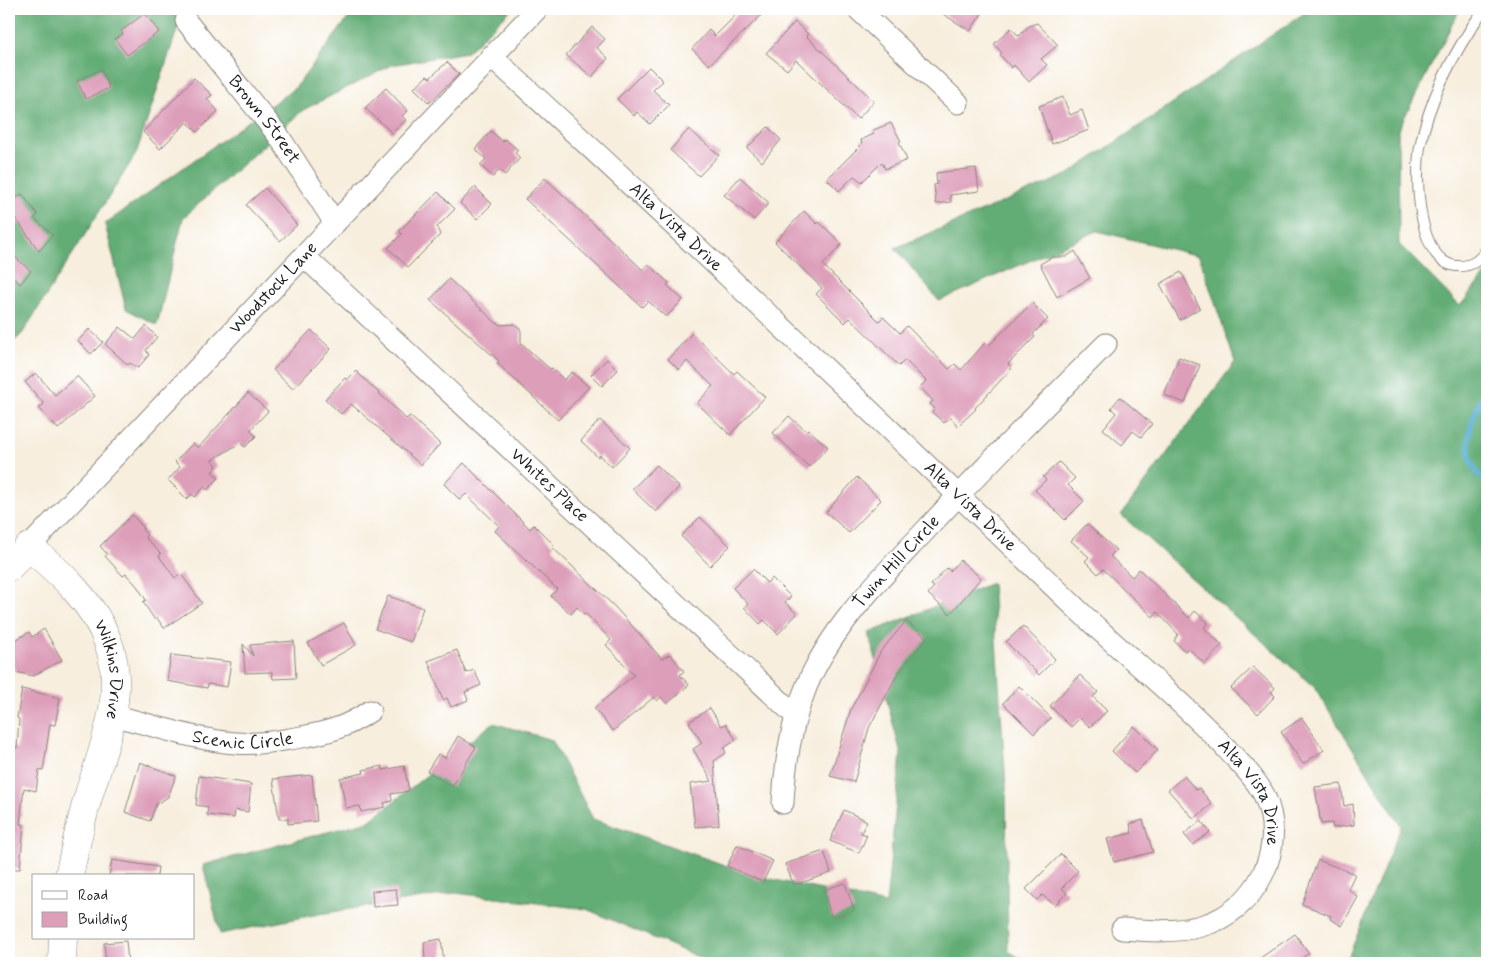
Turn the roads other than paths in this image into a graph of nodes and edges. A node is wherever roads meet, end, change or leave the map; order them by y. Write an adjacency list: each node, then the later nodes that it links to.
1 (536, 9): 5 (street, Woodstock Lane)
2 (858, 9): 6 (street)
3 (1484, 9): 8 (lane)
4 (186, 21): 7 (street, Brown Street)
5 (491, 56): 7 (street, Woodstock Lane); 11 (street, Alta Vista Drive)
6 (958, 103)
7 (335, 223): 9 (street, Woodstock Lane)
8 (1487, 249)
9 (304, 256): 12 (street, Woodstock Lane); 16 (street, Whites Place)
10 (1106, 344): 11 (street, Twin Hill Circle)
11 (958, 495): 16 (street, Twin Hill Circle); 19 (street, Alta Vista Drive)
12 (29, 547): 13 (street, Woodstock Lane); 15 (street, Wilkins Drive)
13 (9, 567)
14 (370, 711): 15 (street, Scenic Circle)
15 (112, 715): 18 (street, Wilkins Drive)
16 (796, 716): 17 (street, Twin Hill Circle)
17 (783, 803)
18 (69, 874)
19 (1122, 929)
20 (63, 940): 21 (street)
21 (62, 963)

